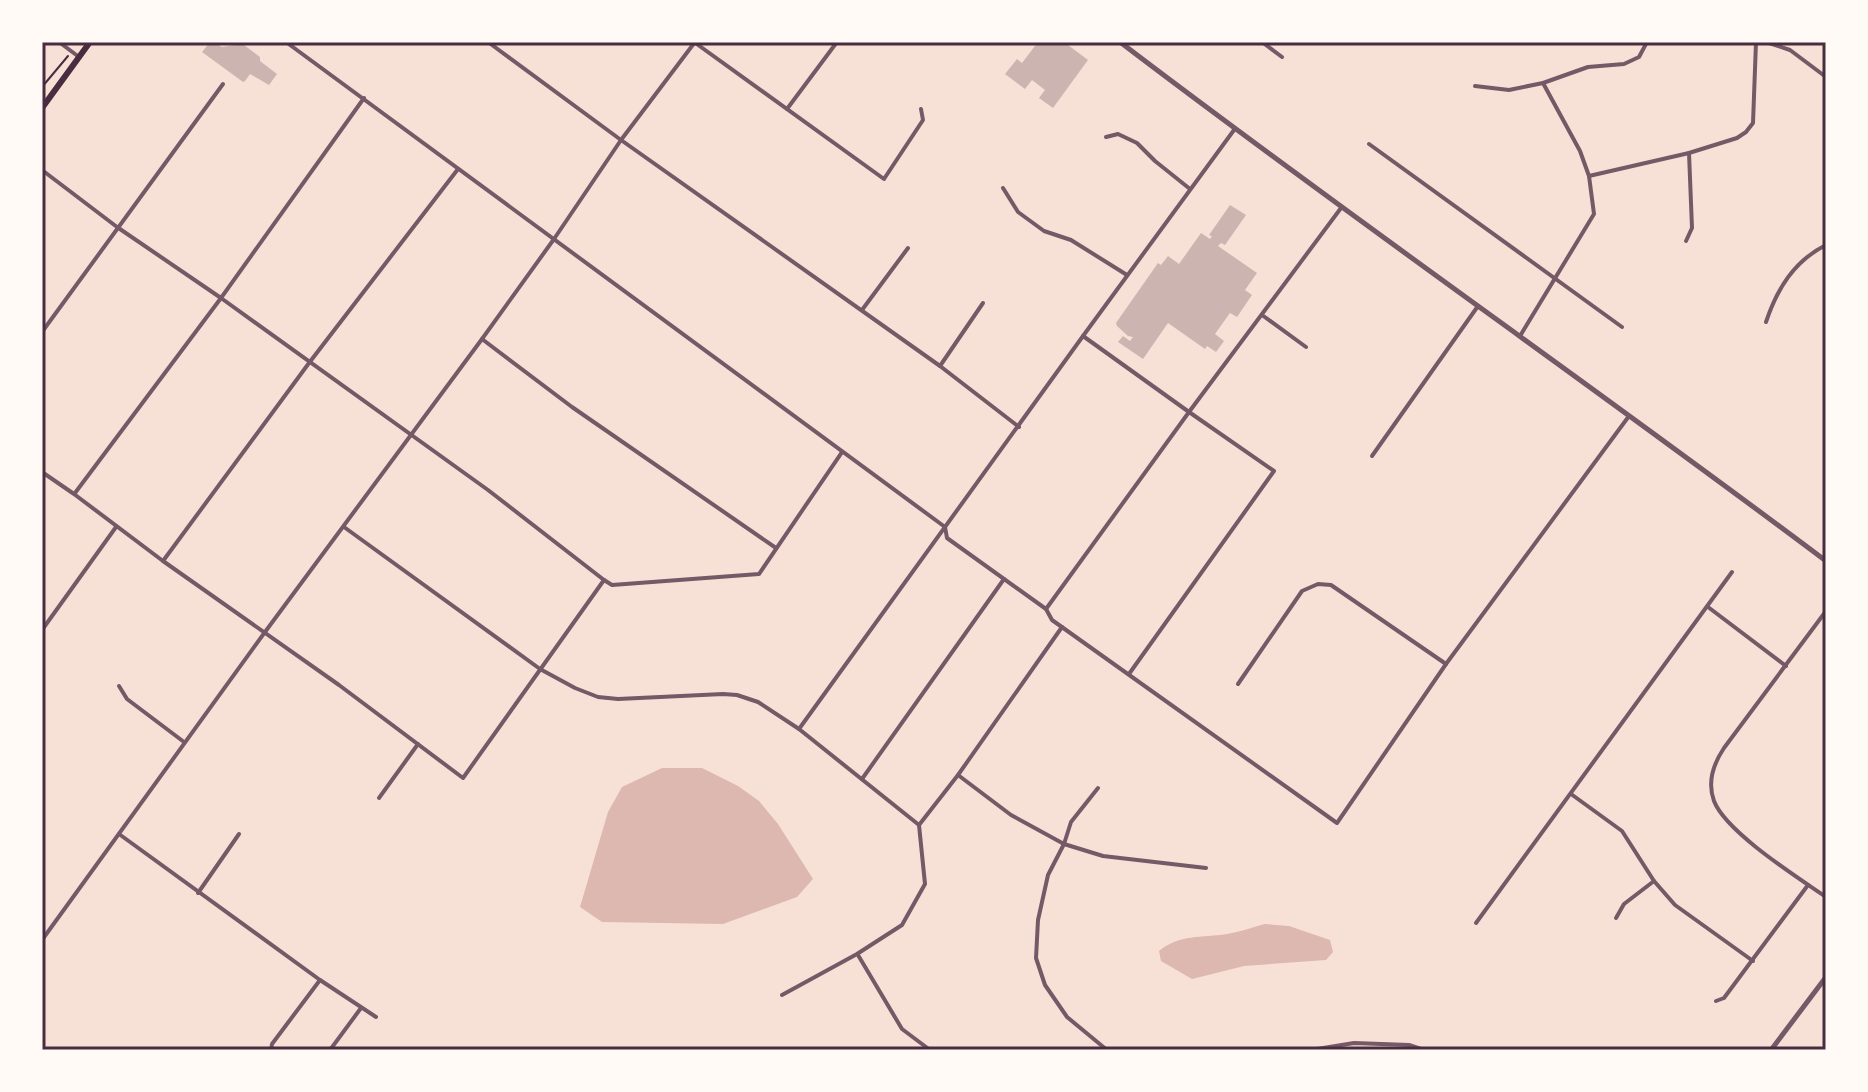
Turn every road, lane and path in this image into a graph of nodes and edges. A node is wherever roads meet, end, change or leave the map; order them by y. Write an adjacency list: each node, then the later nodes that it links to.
1 (59, 42): 12 (street)
2 (90, 42): 13 (main road)
3 (286, 42): 20 (street)
4 (488, 42): 26 (street)
5 (694, 42): 22 (street); 26 (street)
6 (837, 42): 22 (street)
7 (1120, 42): 24 (street)
8 (1262, 42): 14 (street)
9 (1647, 42): 16 (street)
10 (1756, 42): 11 (street); 28 (street)
11 (1764, 42): 15 (street)
12 (72, 51): 13 (street); 19 (path)
13 (79, 57): 21 (main road)
14 (1282, 57)
15 (1826, 77)
16 (1543, 83): 18 (street); 31 (street)
17 (223, 84): 35 (street)
18 (1475, 86)
19 (42, 87)
20 (364, 98): 29 (street); 42 (street)
21 (42, 108)
22 (787, 109): 23 (street)
23 (921, 109)
24 (1234, 130): 33 (street); 34 (street)
25 (1106, 137): 33 (street)
26 (621, 140): 36 (street); 45 (street)
27 (1369, 144): 41 (street)
28 (1689, 153): 31 (street); 37 (street)
29 (458, 169): 36 (street); 54 (street)
30 (42, 170): 35 (street)
31 (1589, 176): 41 (street)
32 (1003, 188): 40 (street)
33 (1190, 189): 40 (street)
34 (1341, 208): 44 (street); 46 (street)
35 (117, 227): 42 (street); 49 (street)
36 (554, 239): 52 (street); 60 (street)
37 (1686, 241)
38 (1826, 245): 47 (street)
39 (908, 248): 45 (street)
40 (1127, 275): 50 (street)
41 (1554, 277): 48 (street); 51 (street)
42 (221, 298): 54 (street); 63 (street)
43 (983, 303): 55 (street)
44 (1478, 306): 51 (street); 61 (street)
45 (862, 310): 55 (street)
46 (1262, 315): 53 (street); 56 (street)
47 (1766, 322)
48 (1622, 327)
49 (42, 332)
50 (1083, 336): 56 (street); 58 (street)
51 (1520, 336): 57 (street)
52 (482, 339): 59 (street); 67 (street)
53 (1306, 347)
54 (309, 363): 59 (street); 68 (street)
55 (940, 366): 58 (street)
56 (1189, 412): 74 (street); 82 (street)
57 (1630, 415): 69 (street); 79 (street)
58 (1019, 427): 66 (street)
59 (410, 436): 65 (street); 72 (street)
60 (842, 452): 66 (street); 67 (street)
61 (1372, 456)
62 (42, 472): 63 (street)
63 (74, 494): 64 (street)
64 (116, 527): 68 (street); 77 (street)
65 (344, 527): 78 (street); 81 (street)
66 (945, 527): 71 (street); 85 (street)
67 (776, 548): 72 (street)
68 (163, 561): 78 (street)
69 (1826, 561)
70 (1732, 572): 73 (street)
71 (1004, 579): 74 (street); 89 (street)
72 (604, 580): 81 (street)
73 (1708, 607): 80 (street); 91 (street)
74 (1046, 609): 76 (street)
75 (1826, 611): 80 (street)
76 (1062, 627): 82 (street); 88 (street)
77 (42, 630)
78 (265, 632): 86 (street); 87 (street)
79 (1446, 664): 82 (street); 83 (street)
80 (1786, 666): 99 (street)
81 (540, 669): 85 (street); 87 (street)
82 (1129, 674)
83 (1238, 684)
84 (119, 686): 86 (street)
85 (799, 729): 89 (street)
86 (184, 742): 94 (street)
87 (418, 744): 92 (street)
88 (958, 775): 93 (street); 96 (street)
89 (862, 780): 93 (street)
90 (1098, 788): 96 (street)
91 (1571, 793): 98 (street); 103 (street)
92 (379, 798)
93 (919, 825): 105 (street)
94 (119, 834): 100 (street); 104 (street)
95 (239, 834): 100 (street)
96 (1064, 844): 97 (street); 116 (street)
97 (1206, 868)
98 (1654, 881): 102 (street); 106 (street)
99 (1808, 885): 101 (street); 106 (street)
100 (198, 893): 108 (street)
101 (1826, 897)
102 (1616, 918)
103 (1476, 923)
104 (42, 940)
105 (857, 954): 109 (street); 115 (street)
106 (1753, 961): 110 (street)
107 (1826, 977): 119 (street)
108 (320, 980): 111 (street); 113 (street)
109 (782, 995)
110 (1716, 1001)
111 (361, 1008): 112 (street); 114 (street)
112 (376, 1017)
113 (271, 1050)
114 (330, 1050)
115 (930, 1050)
116 (1107, 1050)
117 (1311, 1050): 118 (street)
118 (1424, 1050)
119 (1771, 1050)

